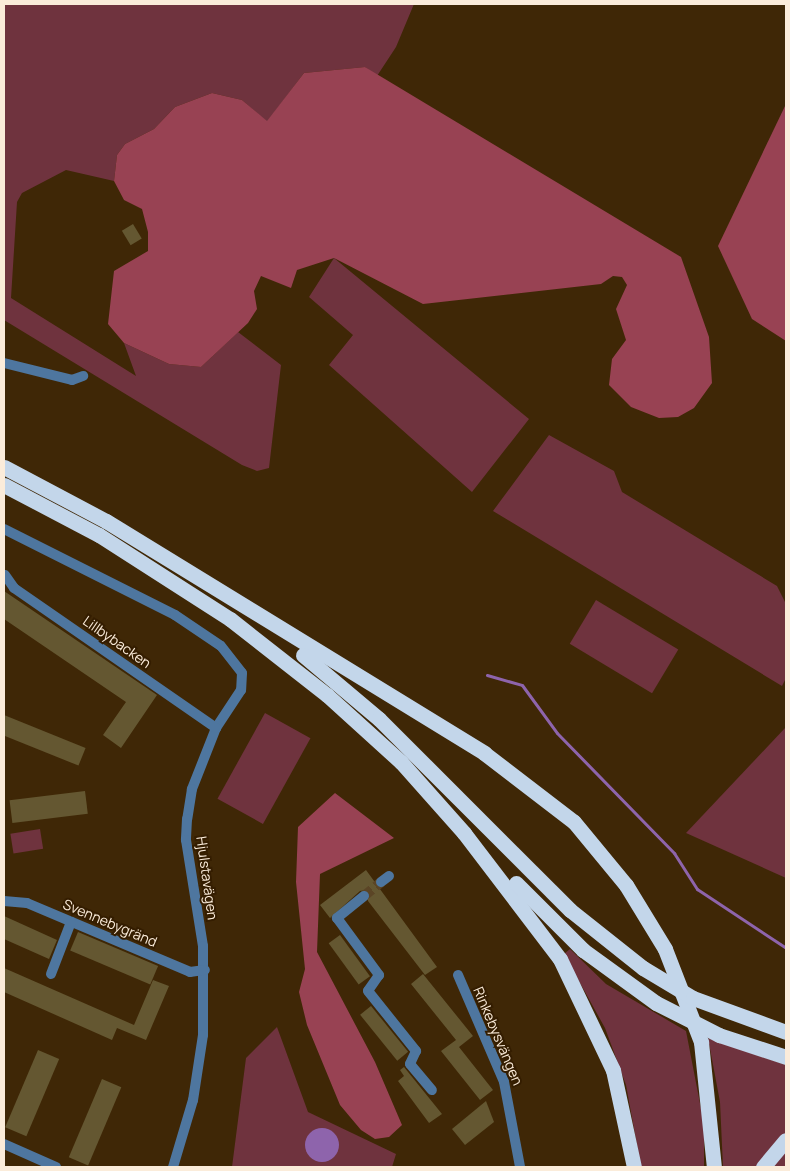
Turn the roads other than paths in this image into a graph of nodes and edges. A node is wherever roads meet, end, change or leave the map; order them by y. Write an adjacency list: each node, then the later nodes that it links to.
1 (4, 363): 2 (street)
2 (83, 376)
3 (4, 467): 7 (highway)
4 (4, 484): 9 (highway)
5 (4, 529): 8 (street, Hjulstavägen)
6 (5, 575): 8 (street, Lillbybacken)
7 (238, 606): 16 (highway, bridge); 25 (highway)
8 (216, 728): 13 (street, Hjulstavägen)
9 (464, 833): 17 (highway, bridge); 24 (highway)
10 (364, 896): 18 (street)
11 (4, 901): 12 (street, Svennebygränd)
12 (71, 922): 13 (street, Svennebygränd); 14 (street)
13 (205, 970): 22 (street, Hjulstavägen)
14 (51, 974)
15 (458, 975): 23 (street, Rinkebysvängen)
16 (786, 1032)
17 (786, 1057)
18 (432, 1090)
19 (786, 1140): 26 (highway)
20 (4, 1144): 21 (street)
21 (56, 1167)
22 (173, 1167)
23 (520, 1167)
24 (634, 1167)
25 (714, 1167)
26 (763, 1167)

